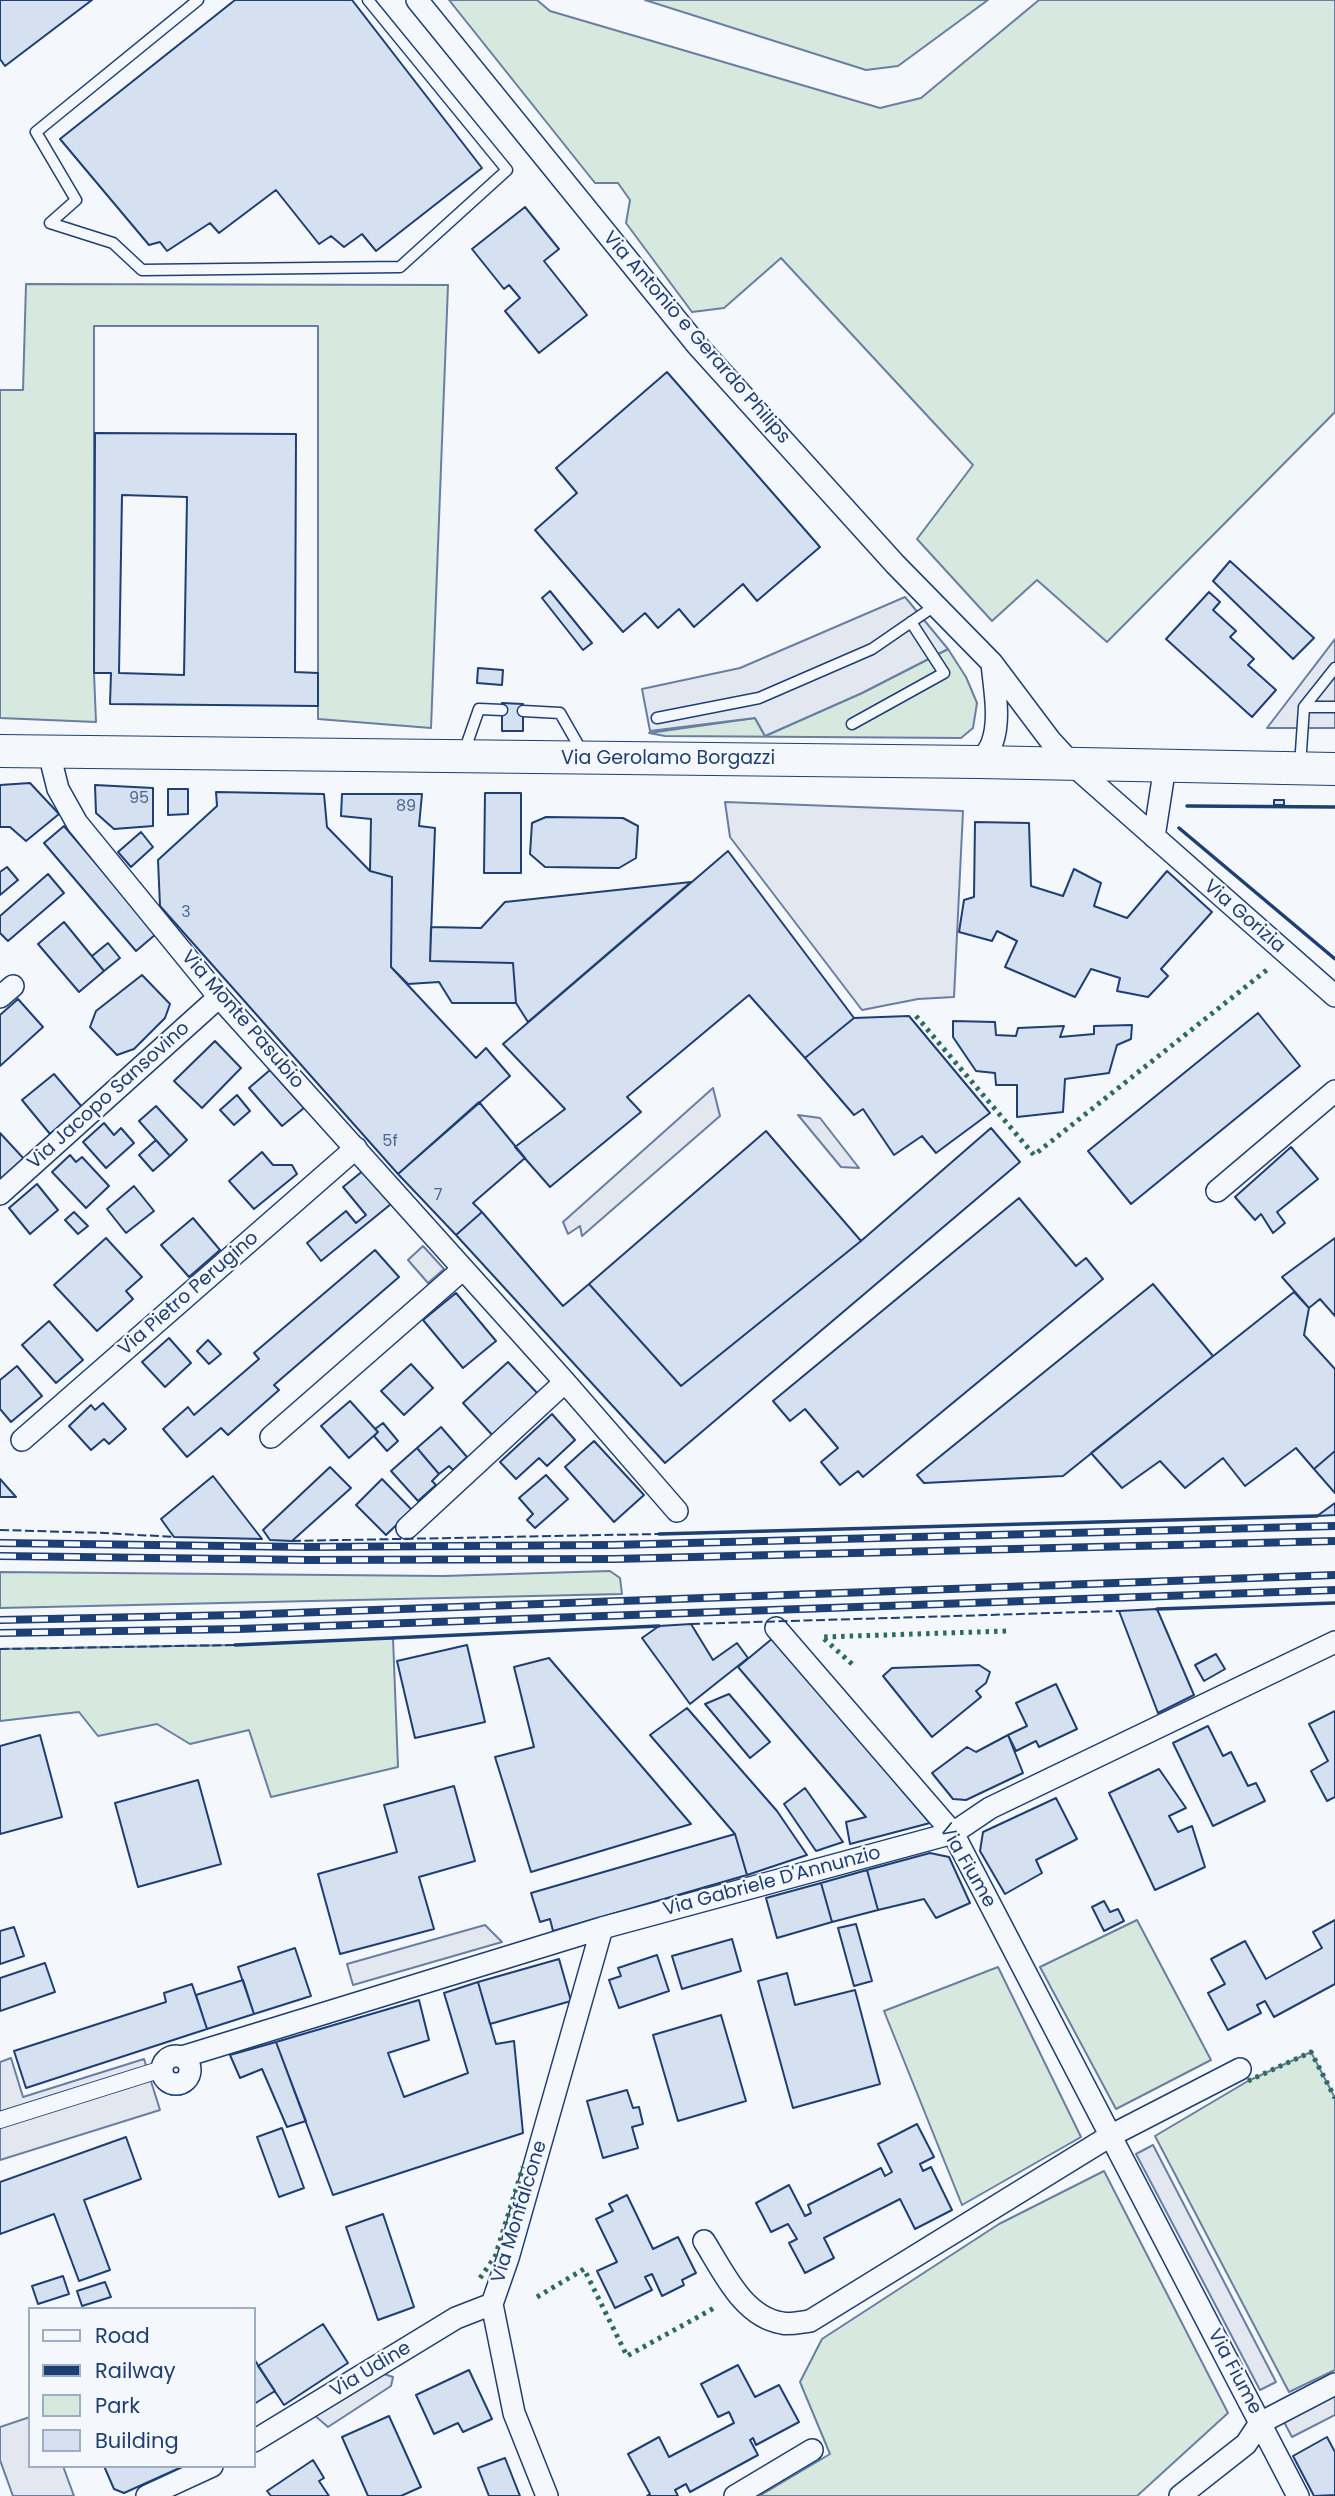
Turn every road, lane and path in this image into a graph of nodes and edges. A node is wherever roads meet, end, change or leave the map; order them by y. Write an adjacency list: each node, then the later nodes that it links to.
1 (198, 0): 2 (lane)
2 (368, 0)
3 (417, 0): 4 (street, Via Antonio e Gerardo Philips)
4 (936, 605): 5 (lane); 6 (street, Via Antonio e Gerardo Philips)
5 (911, 622): 12 (lane); 13 (lane)
6 (992, 663): 18 (street); 19 (street, Via Antonio e Gerardo Philips)
7 (1335, 668): 8 (lane)
8 (1304, 707): 9 (lane); 21 (lane)
9 (1335, 707)
10 (502, 710): 16 (lane)
11 (523, 711): 17 (lane)
12 (657, 718)
13 (852, 724)
14 (0, 751): 15 (main road, Via Gerolamo Borgazzi)
15 (49, 753): 16 (main road, Via Gerolamo Borgazzi); 25 (street, Via Monte Pasubio)
16 (462, 758): 17 (main road, Via Gerolamo Borgazzi)
17 (586, 759): 18 (main road, Via Gerolamo Borgazzi)
18 (979, 762): 19 (main road, Via Gerolamo Borgazzi)
19 (1073, 765): 20 (main road, Via Gerolamo Borgazzi); 23 (street, Via Gorizia)
20 (1165, 766): 21 (main road, Via Gerolamo Borgazzi); 23 (street)
21 (1300, 769): 22 (main road, Via Gerolamo Borgazzi)
22 (1335, 769)
23 (1154, 837): 24 (street, Via Gorizia)
24 (1335, 996)
25 (219, 997): 27 (street, Via Monte Pasubio); 29 (street, Via Jacopo Sansovino)
26 (1335, 1091): 28 (street)
27 (355, 1148): 30 (street, Via Monte Pasubio); 33 (street, Via Pietro Perugino)
28 (1217, 1191)
29 (0, 1194)
30 (462, 1270): 31 (street, Via Monte Pasubio); 32 (street)
31 (565, 1382): 34 (street, Via Monte Pasubio); 35 (street)
32 (271, 1437)
33 (22, 1440)
34 (677, 1511)
35 (407, 1528)
36 (776, 1628): 38 (street, Via Fiume)
37 (1335, 1642): 38 (street, Via Gabriele D'Annunzio)
38 (953, 1833): 39 (street, Via Gabriele D'Annunzio); 43 (street, Via Fiume)
39 (601, 1928): 40 (street, Via Gabriele D'Annunzio); 45 (street, Via Monfalcone)
40 (162, 2069): 42 (street, Via Gabriele D'Annunzio)
41 (1240, 2069): 43 (street)
42 (0, 2120)
43 (1111, 2136): 44 (street); 47 (street, Via Fiume)
44 (704, 2241)
45 (492, 2304): 48 (street, Via Udine); 52 (street, Via Monfalcone)
46 (1335, 2384): 47 (street, Via Fiume)
47 (1260, 2423): 54 (street, Via Fiume); 55 (street, Via Fiume)
48 (256, 2440)
49 (812, 2450): 53 (street)
50 (208, 2468): 51 (street)
51 (147, 2496)
52 (547, 2496)
53 (735, 2496)
54 (1180, 2496)
55 (1298, 2496)

